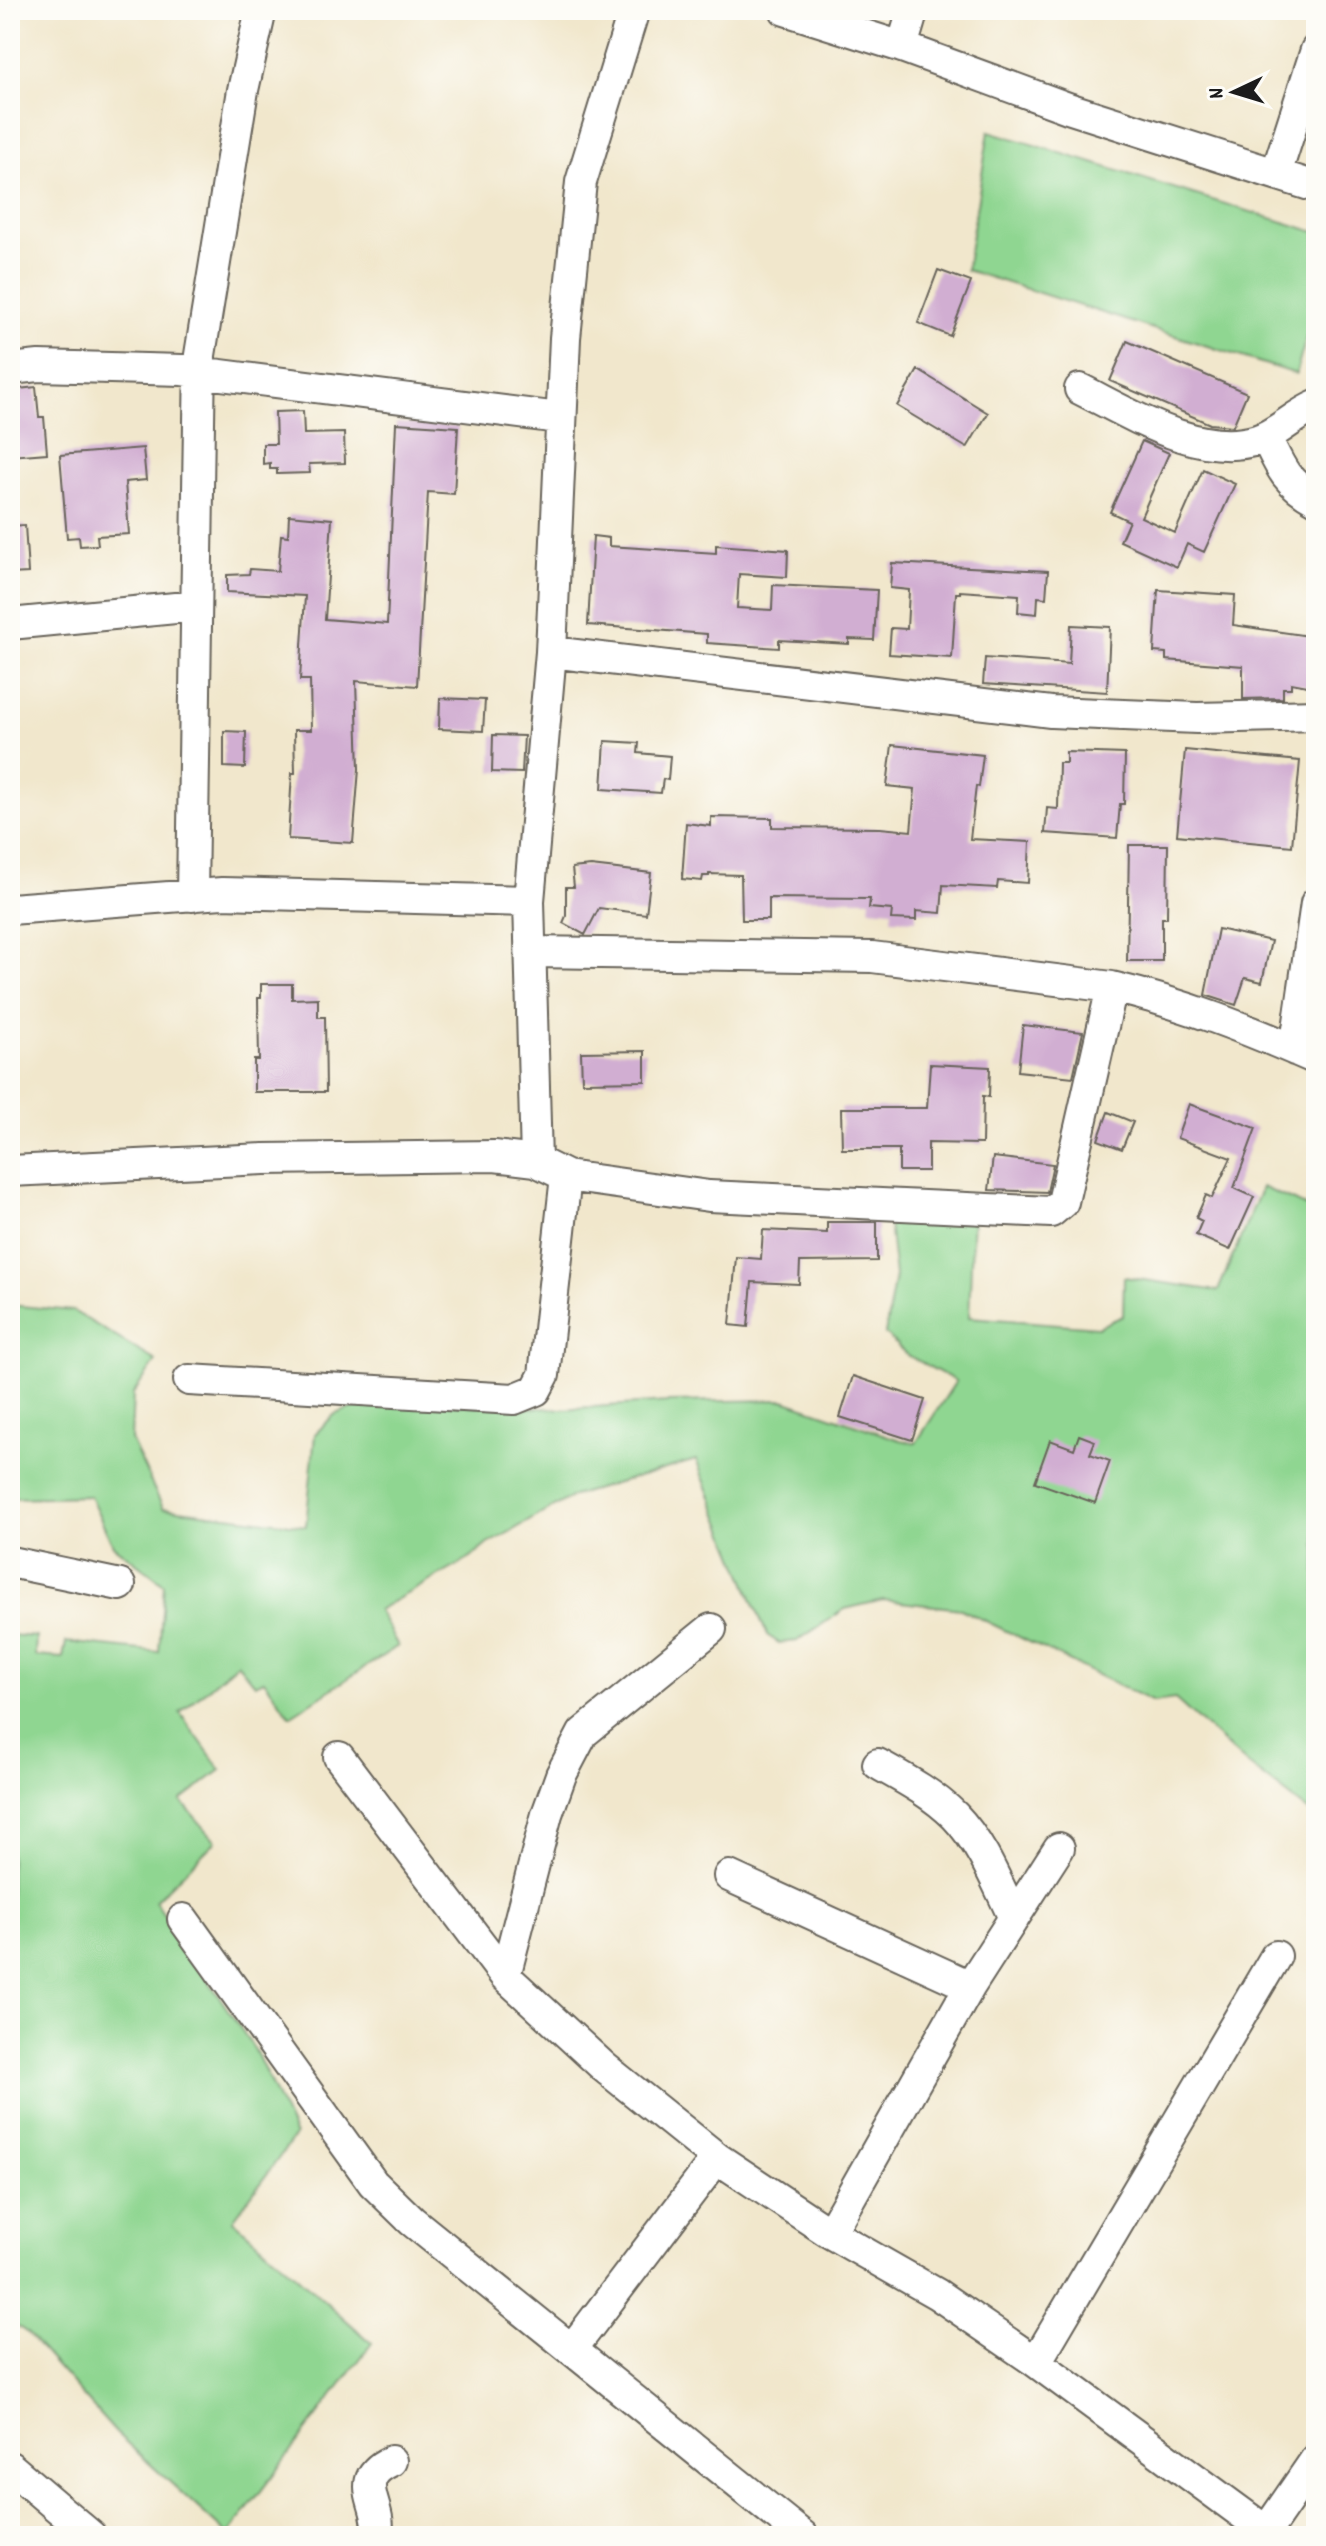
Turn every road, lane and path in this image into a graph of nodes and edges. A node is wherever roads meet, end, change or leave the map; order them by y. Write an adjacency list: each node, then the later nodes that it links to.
1 (261, 10): 10 (street)
2 (634, 10): 13 (street)
3 (785, 10): 5 (street)
4 (913, 10): 5 (street)
5 (902, 47): 7 (street)
6 (1316, 50): 7 (street)
7 (1276, 174): 8 (street)
8 (1316, 187)
9 (10, 369): 10 (street)
10 (200, 373): 13 (street); 16 (street)
11 (1080, 389): 14 (street)
12 (1316, 406): 14 (street)
13 (559, 418): 18 (street)
14 (1266, 437): 15 (street)
15 (1316, 499)
16 (196, 606): 17 (street); 20 (street)
17 (10, 624)
18 (551, 652): 19 (street); 21 (street)
19 (1316, 715)
20 (192, 896): 21 (street); 23 (street)
21 (529, 901): 24 (street)
22 (1316, 903): 26 (street)
23 (10, 909)
24 (532, 952): 25 (street); 27 (street)
25 (1112, 987): 26 (street); 29 (street)
26 (1305, 1054)
27 (536, 1161): 28 (street); 29 (street)
28 (10, 1171)
29 (566, 1176): 30 (street)
30 (189, 1380)
31 (10, 1562): 32 (street)
32 (120, 1585)
33 (711, 1629): 41 (street)
34 (339, 1757): 41 (street)
35 (878, 1764): 38 (street)
36 (1059, 1848): 38 (street)
37 (729, 1876): 42 (street)
38 (1014, 1918): 42 (street)
39 (183, 1919): 45 (street)
40 (1276, 1956): 46 (street)
41 (505, 1976): 43 (street)
42 (970, 1986): 44 (street)
43 (717, 2158): 44 (street); 45 (street)
44 (830, 2233): 46 (street)
45 (572, 2349): 53 (street)
46 (1036, 2362): 50 (street)
47 (1316, 2459): 50 (street)
48 (391, 2461): 52 (street)
49 (10, 2467): 51 (street)
50 (1265, 2534)
51 (91, 2536)
52 (376, 2536)
53 (803, 2536)

